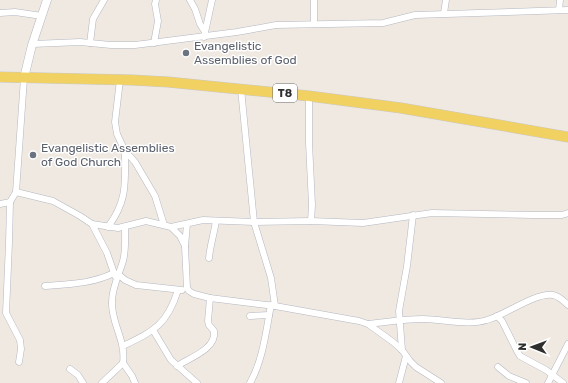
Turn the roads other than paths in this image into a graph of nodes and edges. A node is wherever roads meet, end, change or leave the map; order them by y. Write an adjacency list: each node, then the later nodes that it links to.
1 (47, 0): 13 (street)
2 (104, 0): 16 (street)
3 (156, 0): 17 (street)
4 (190, 0): 15 (street)
5 (212, 0): 15 (street)
6 (314, 0): 14 (street)
7 (446, 0): 12 (street)
8 (560, 0): 9 (street)
9 (559, 10): 10 (street); 12 (street)
10 (568, 10)
11 (0, 13): 13 (street)
12 (444, 13): 14 (street)
13 (42, 16): 18 (street)
14 (314, 24): 15 (street)
15 (204, 34): 17 (street)
16 (90, 43): 17 (street); 18 (street)
17 (154, 43)
18 (33, 44): 20 (street)
19 (0, 77): 20 (main road, T8)
20 (24, 78): 21 (main road, T8); 26 (street)
21 (120, 80): 22 (main road, T8); 25 (street)
22 (241, 89): 23 (main road, T8); 35 (street)
23 (309, 96): 24 (main road, T8); 33 (street)
24 (568, 136)
25 (125, 151): 29 (street); 39 (street)
26 (16, 192): 27 (street); 36 (street)
27 (10, 202): 28 (street); 49 (street)
28 (0, 204)
29 (159, 212): 34 (street); 38 (street)
30 (568, 213): 31 (street)
31 (413, 215): 33 (street); 55 (street)
32 (216, 221): 35 (street); 37 (street); 43 (street)
33 (311, 221): 35 (street)
34 (153, 222): 38 (street); 40 (street)
35 (254, 222): 51 (street)
36 (92, 224): 39 (street); 44 (street)
37 (187, 224): 41 (street); 42 (street)
38 (164, 225): 41 (street)
39 (108, 227): 40 (street)
40 (125, 227): 44 (street)
41 (171, 227): 42 (street)
42 (185, 246): 47 (street)
43 (209, 258)
44 (116, 275): 45 (street); 46 (street); 59 (street)
45 (45, 286)
46 (178, 290): 47 (street); 57 (street)
47 (189, 291): 48 (street)
48 (210, 298): 51 (street); 64 (street)
49 (3, 301): 62 (street)
50 (568, 305): 54 (street)
51 (273, 306): 52 (street); 56 (street)
52 (269, 315): 53 (street); 68 (street)
53 (250, 316)
54 (497, 316): 55 (street); 67 (street)
55 (400, 320): 56 (street); 60 (street)
56 (368, 324): 60 (street)
57 (153, 330): 59 (street); 64 (street)
58 (568, 344): 67 (street)
59 (123, 346): 63 (street)
60 (402, 350): 61 (street)
61 (406, 356): 76 (street); 77 (street)
62 (19, 362)
63 (123, 363): 70 (street); 71 (street)
64 (177, 366): 72 (street)
65 (498, 367): 78 (street)
66 (70, 369): 69 (street)
67 (552, 374): 79 (street); 80 (street)
68 (254, 377): 73 (street); 74 (street)
69 (83, 383)
70 (102, 383)
71 (135, 383)
72 (197, 383)
73 (250, 383)
74 (257, 383)
75 (395, 383): 76 (street)
76 (399, 383)
77 (440, 383)
78 (526, 383)
79 (548, 383)
80 (563, 383)

